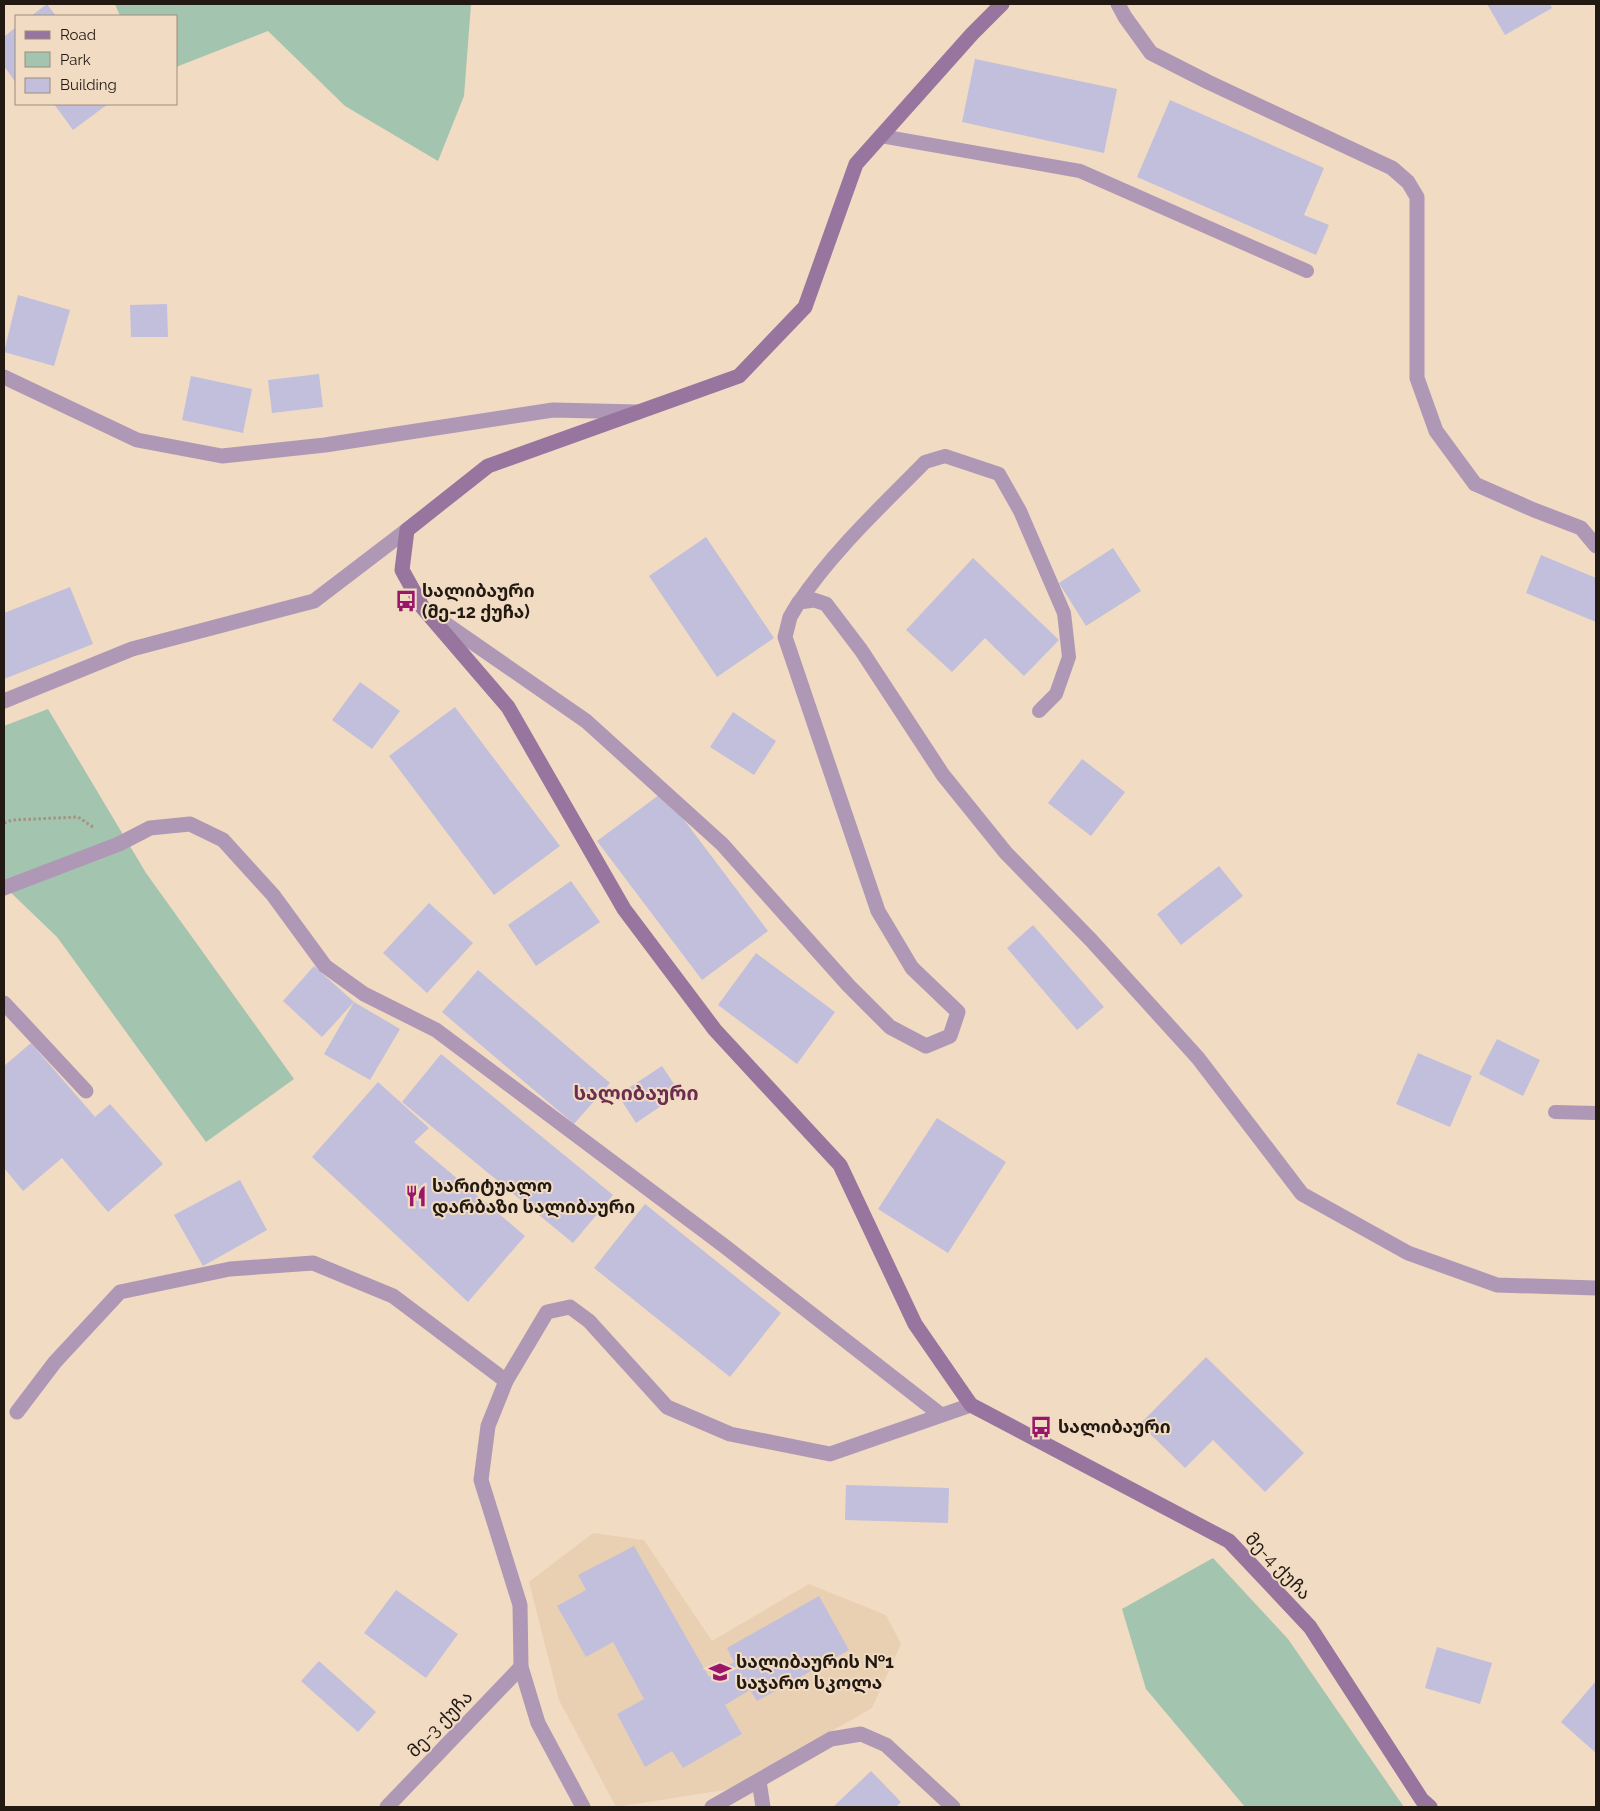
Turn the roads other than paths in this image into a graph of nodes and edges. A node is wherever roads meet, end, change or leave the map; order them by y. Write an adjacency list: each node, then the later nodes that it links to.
1 (1118, 4): 8 (street)
2 (997, 7): 3 (street)
3 (881, 136): 4 (lane); 6 (street)
4 (1307, 271)
5 (4, 377): 6 (street)
6 (638, 412): 7 (street)
7 (407, 530): 10 (street); 11 (street)
8 (1596, 546)
9 (799, 602): 10 (street); 12 (lane); 18 (street)
10 (423, 608): 20 (street)
11 (4, 701)
12 (1039, 711)
13 (4, 888): 22 (street)
14 (4, 1003): 15 (street)
15 (86, 1091)
16 (1555, 1112): 17 (lane)
17 (1596, 1113)
18 (1596, 1288)
19 (506, 1381): 21 (street); 22 (street); 23 (street)
20 (971, 1405): 22 (street); 30 (street, მე-4 ქუჩა)
21 (17, 1412)
22 (941, 1415)
23 (522, 1667): 25 (street, მე-3 ქუჩა); 26 (street)
24 (759, 1781): 27 (street); 28 (street); 29 (street)
25 (386, 1807)
26 (583, 1807)
27 (712, 1807)
28 (764, 1807)
29 (954, 1807)
30 (1430, 1807)

